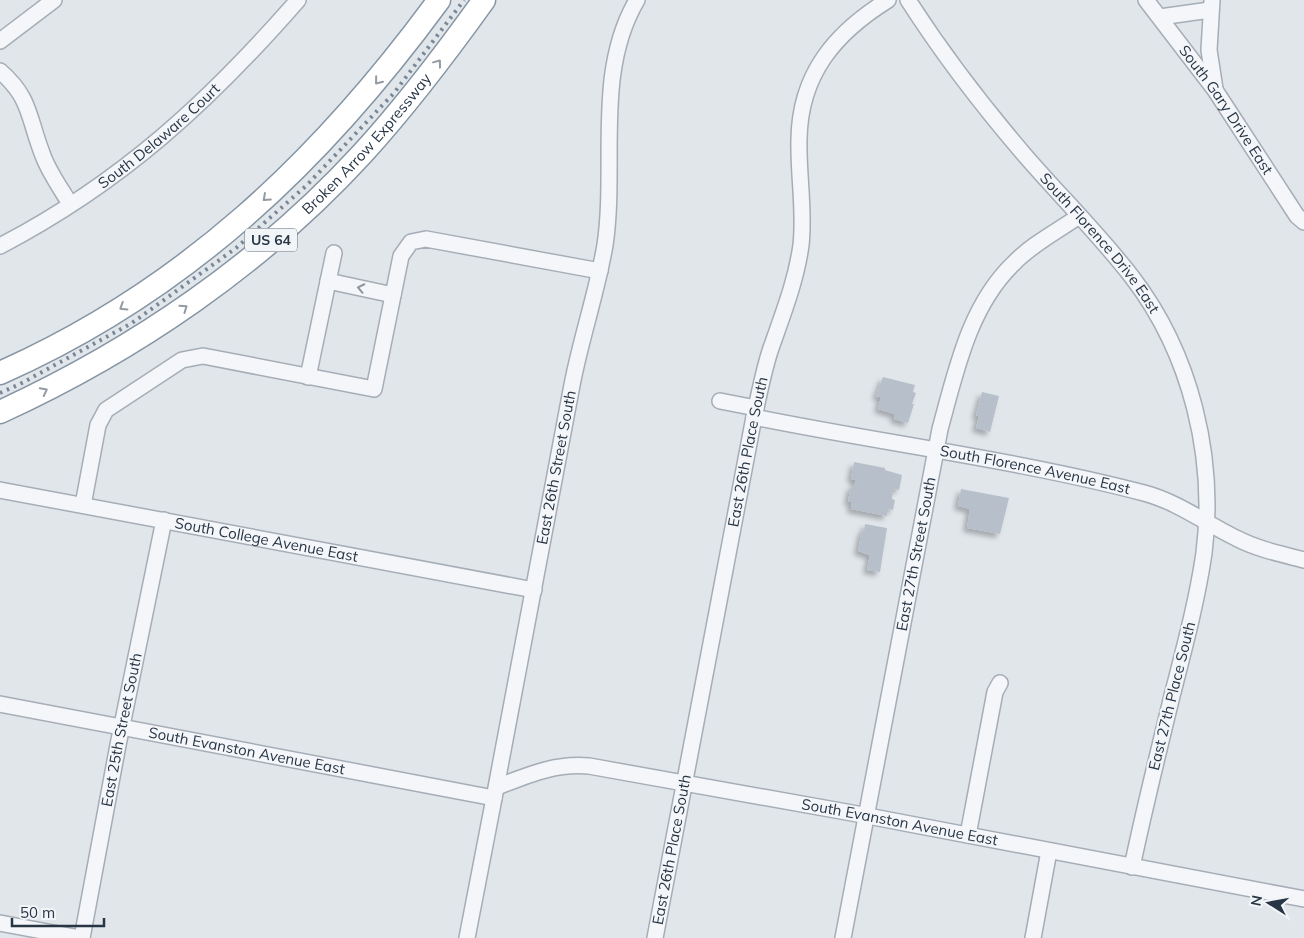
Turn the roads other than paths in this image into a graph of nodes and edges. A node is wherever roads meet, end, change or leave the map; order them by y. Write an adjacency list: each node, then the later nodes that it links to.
1 (54, 0): 11 (street)
2 (298, 0): 14 (street, South Delaware Court)
3 (439, 0): 22 (highway, Broken Arrow Expressway / US 64, one-way to 22)
4 (484, 0): 25 (highway, Broken Arrow Expressway / US 64, one-way to 4)
5 (637, 0): 19 (street, East 26th Street South)
6 (888, 0): 26 (street, East 26th Place South)
7 (908, 0): 15 (street, South Florence Drive East)
8 (1146, 0): 10 (street, South Gary Drive East)
9 (1211, 5): 10 (street); 13 (street)
10 (1160, 17): 13 (street, South Gary Drive East)
11 (0, 41)
12 (0, 71): 14 (street)
13 (1216, 90): 16 (street, South Gary Drive East)
14 (70, 204): 17 (street, South Delaware Court)
15 (1079, 216): 27 (street, East 27th Street South); 31 (street, South Florence Drive East)
16 (1304, 222)
17 (0, 246)
18 (334, 253): 20 (street)
19 (600, 272): 21 (street); 33 (street, East 26th Street South)
20 (328, 281): 21 (street, one-way to 20); 23 (street)
21 (393, 295): 23 (street)
22 (0, 372)
23 (308, 376): 29 (street)
24 (720, 401): 26 (street, South Florence Avenue East)
25 (0, 412)
26 (755, 413): 27 (street, South Florence Avenue East); 37 (street, East 26th Place South)
27 (936, 451): 31 (street, South Florence Avenue East); 39 (street, East 27th Street South)
28 (0, 490): 29 (street, South College Avenue East)
29 (83, 505): 30 (street, South College Avenue East)
30 (164, 520): 33 (street, South College Avenue East); 36 (street, East 25th Street South)
31 (1206, 523): 32 (street, South Florence Avenue East); 42 (street, East 27th Place South)
32 (1304, 560)
33 (534, 590): 38 (street, East 26th Street South)
34 (1000, 683): 40 (street)
35 (0, 704): 36 (street, South Evanston Avenue East)
36 (122, 728): 38 (street, South Evanston Avenue East); 45 (street, East 25th Street South)
37 (684, 783): 38 (street, South Evanston Avenue East); 39 (street, South Evanston Avenue East); 47 (street, East 26th Place South)
38 (496, 793): 46 (street, East 26th Street South)
39 (867, 816): 40 (street, South Evanston Avenue East); 48 (street, East 27th Street South)
40 (968, 835): 41 (street, South Evanston Avenue East)
41 (1049, 851): 42 (street, South Evanston Avenue East); 49 (street)
42 (1132, 867): 43 (street, South Evanston Avenue East)
43 (1304, 899)
44 (0, 923): 45 (street)
45 (81, 938)
46 (467, 938)
47 (655, 938)
48 (843, 938)
49 (1033, 938)

